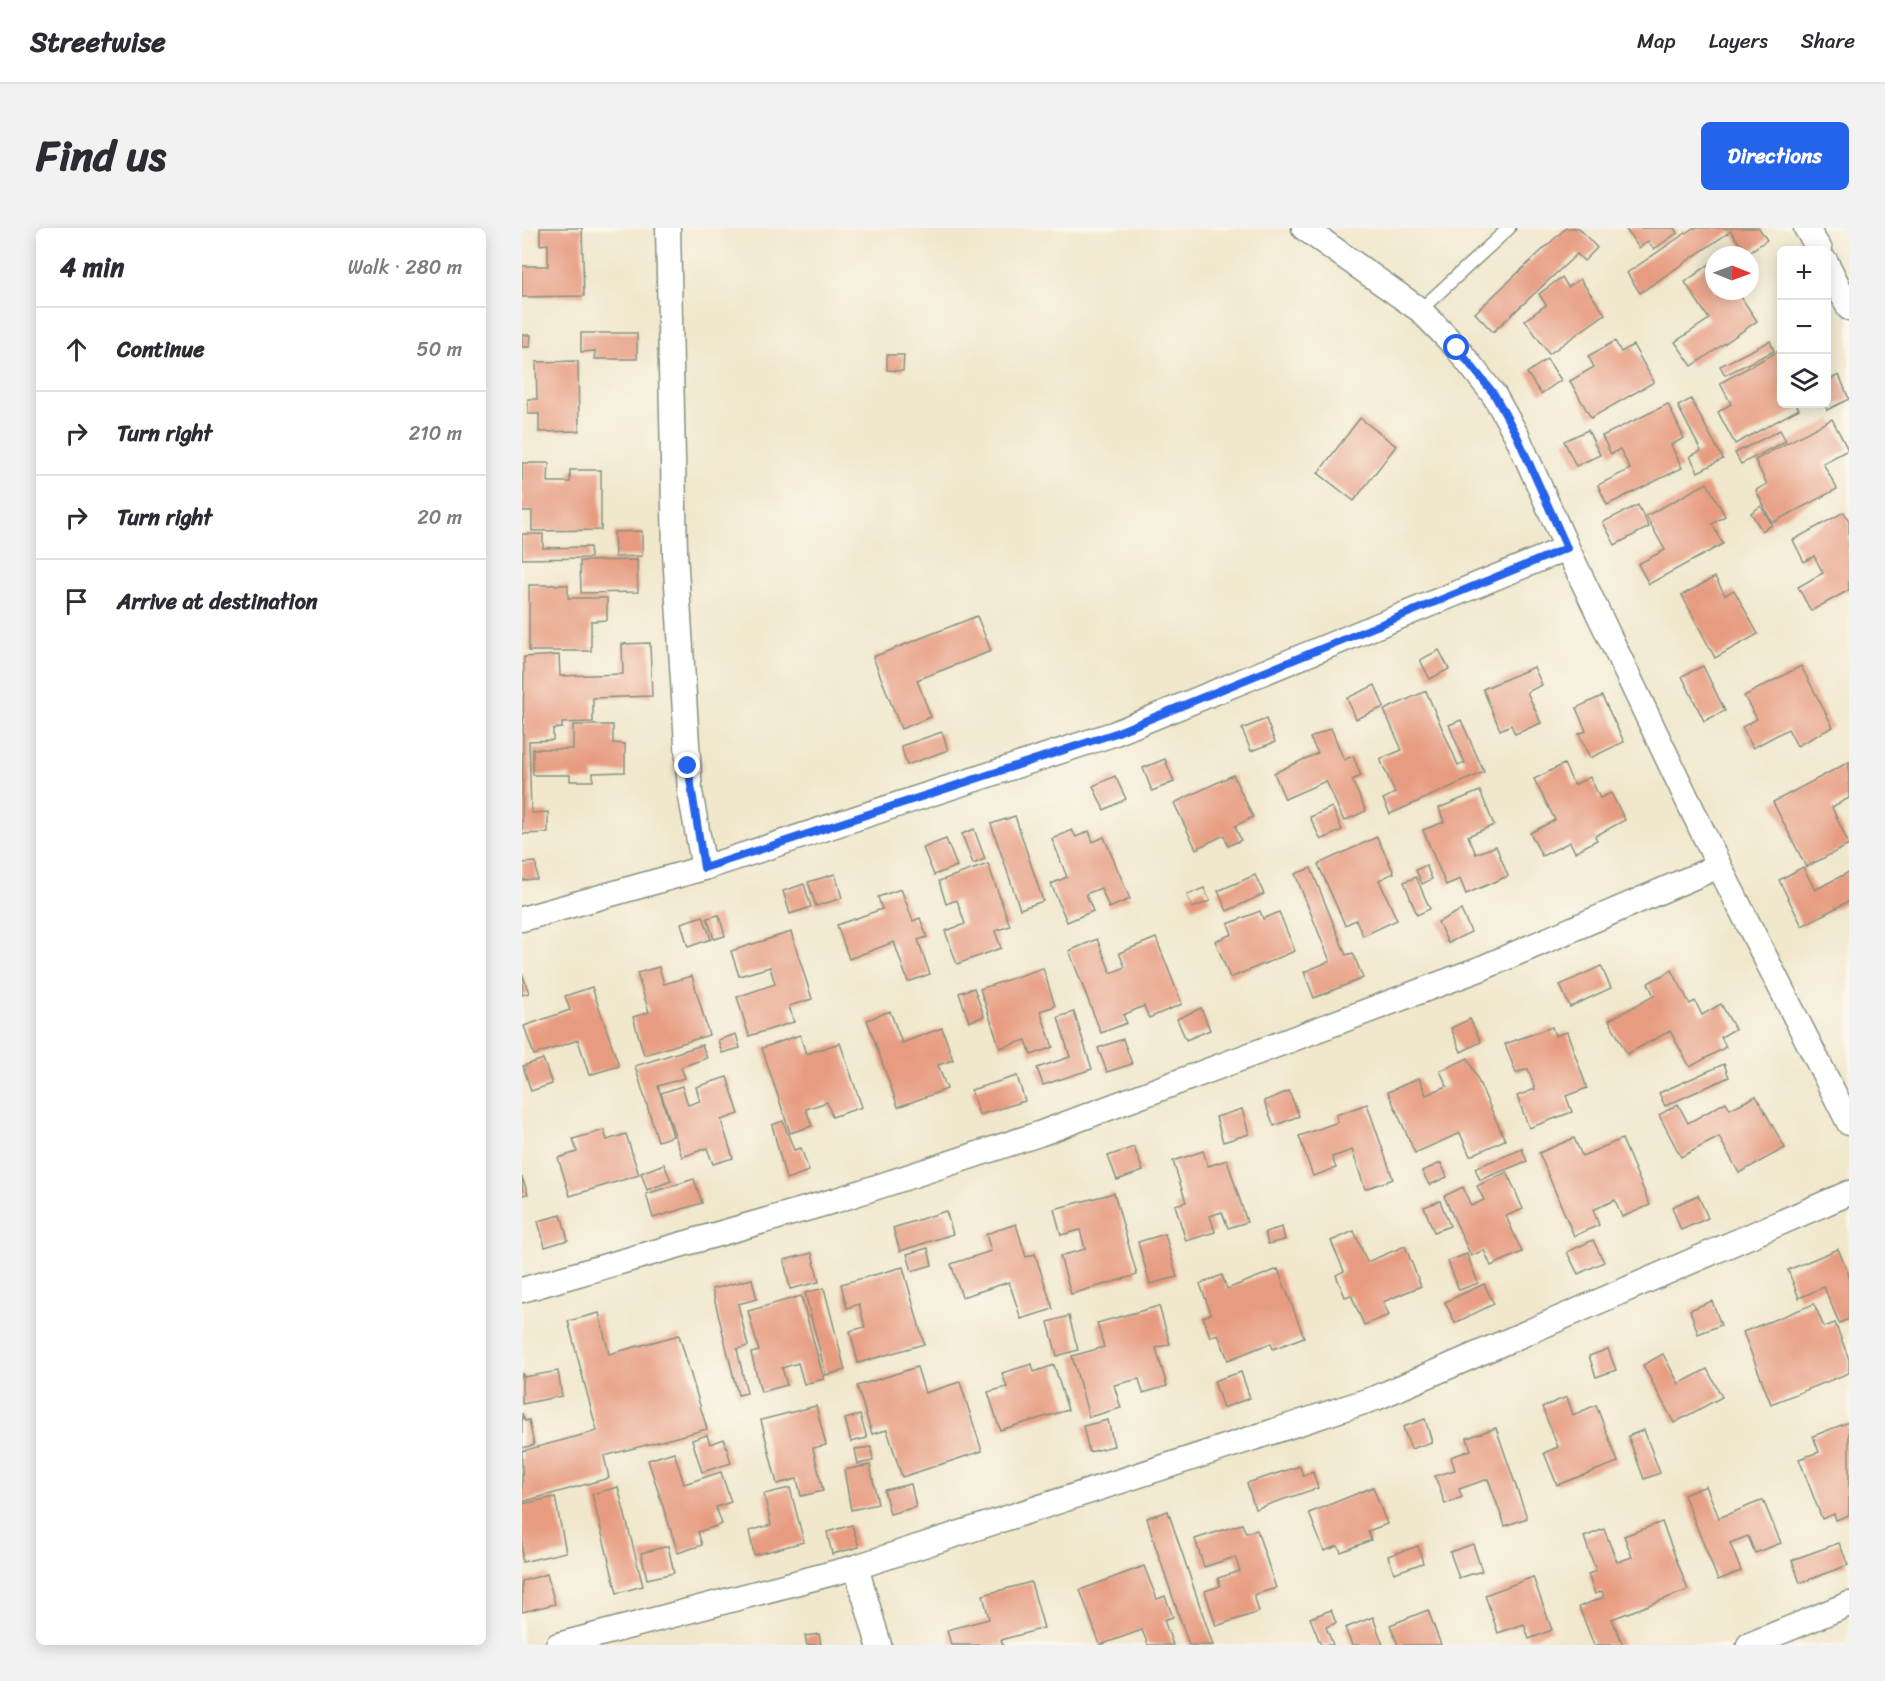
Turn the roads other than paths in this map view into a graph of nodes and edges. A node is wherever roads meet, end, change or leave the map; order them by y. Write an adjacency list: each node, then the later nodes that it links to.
1 (668, 228): 11 (street)
2 (1304, 228): 8 (street)
3 (1509, 228): 8 (lane)
4 (1806, 228): 5 (street)
5 (1817, 246)
6 (1831, 270): 7 (street)
7 (1849, 308)
8 (1420, 310): 9 (street)
9 (1567, 548): 10 (street); 11 (street)
10 (1719, 866): 13 (street); 15 (street)
11 (704, 868): 12 (street)
12 (522, 920)
13 (1849, 1123)
14 (1849, 1193): 16 (street)
15 (522, 1290)
16 (856, 1567): 18 (street); 19 (street)
17 (1849, 1604): 20 (street)
18 (558, 1645)
19 (879, 1645)
20 (1749, 1645)

